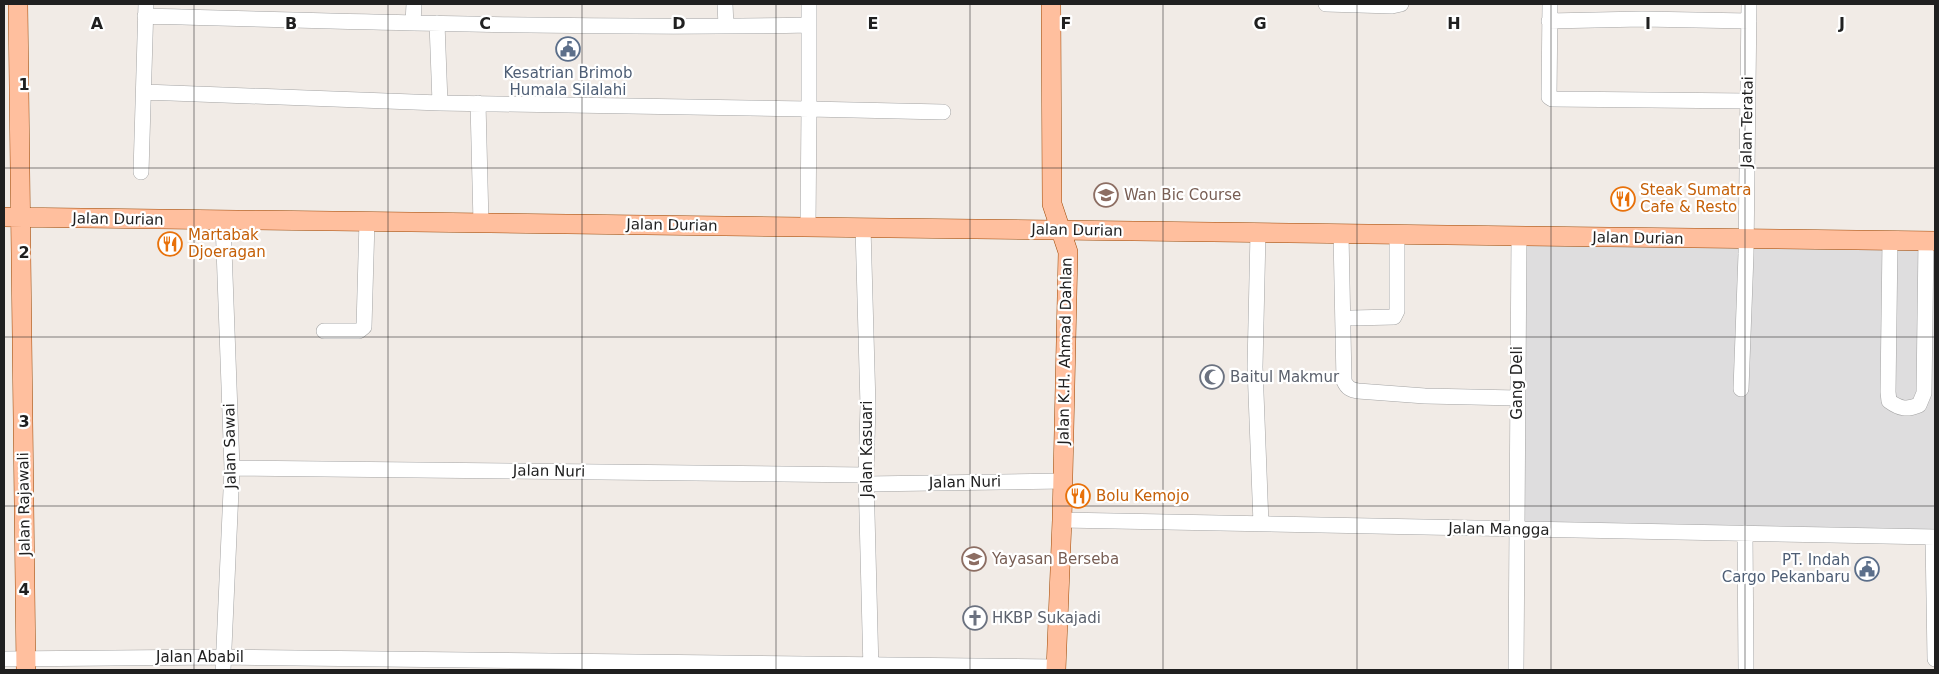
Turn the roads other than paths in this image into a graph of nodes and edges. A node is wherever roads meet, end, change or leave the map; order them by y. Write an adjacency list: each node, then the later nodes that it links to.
1 (18, 4): 24 (main road, Jalan Rajawali)
2 (414, 4): 13 (street)
3 (725, 4): 16 (street)
4 (808, 4): 15 (street)
5 (1051, 4): 30 (main road, Jalan K.H. Ahmad Dahlan)
6 (1326, 4): 7 (street)
7 (1401, 4)
8 (1550, 4): 11 (street)
9 (1749, 4): 12 (street, Jalan Teratai)
10 (146, 10): 13 (street); 17 (street)
11 (1549, 21): 12 (street); 18 (street)
12 (1749, 22): 18 (street, Jalan Teratai)
13 (413, 23): 14 (street)
14 (437, 23): 16 (street); 19 (street)
15 (809, 25): 16 (street); 21 (street)
16 (726, 26)
17 (144, 92): 19 (street); 23 (street)
18 (1748, 101): 35 (street, Jalan Teratai)
19 (440, 102): 20 (street)
20 (478, 103): 21 (street); 27 (street)
21 (809, 109): 22 (street); 28 (street)
22 (943, 112)
23 (142, 172)
24 (12, 217): 25 (main road, Jalan Durian); 52 (main road, Jalan Rajawali)
25 (223, 221): 26 (main road, Jalan Durian); 42 (street, Jalan Sawai)
26 (367, 221): 27 (main road, Jalan Durian); 39 (street)
27 (481, 223): 28 (main road, Jalan Durian)
28 (808, 226): 29 (main road, Jalan Durian)
29 (863, 227): 30 (main road, Jalan Durian); 43 (street, Jalan Kasuari)
30 (1060, 230): 31 (main road, Jalan Durian); 44 (main road, Jalan K.H. Ahmad Dahlan)
31 (1258, 233): 32 (main road, Jalan Durian); 46 (street)
32 (1341, 234): 33 (main road, Jalan Durian); 41 (street)
33 (1397, 235): 34 (main road, Jalan Durian); 38 (street)
34 (1519, 237): 35 (main road, Jalan Durian); 41 (street, Gang Deli)
35 (1746, 240): 37 (main road, Jalan Durian); 40 (street, Jalan Teratai)
36 (1930, 241): 37 (main road, Jalan Durian); 37 (street)
37 (1890, 242)
38 (1352, 318)
39 (324, 331)
40 (1741, 389)
41 (1517, 398): 47 (street, Gang Deli)
42 (232, 468): 43 (street, Jalan Nuri); 53 (street, Jalan Sawai)
43 (866, 480): 44 (street, Jalan Nuri); 55 (street, Jalan Kasuari)
44 (1063, 481): 45 (main road, Jalan K.H. Ahmad Dahlan)
45 (1062, 520): 46 (street, Jalan Mangga); 56 (main road, Jalan K.H. Ahmad Dahlan)
46 (1261, 524): 47 (street, Jalan Mangga)
47 (1517, 529): 48 (street, Jalan Mangga); 57 (street, Gang Deli)
48 (1745, 533): 49 (street, Jalan Mangga); 58 (street)
49 (1934, 536): 51 (street)
50 (4, 659): 52 (street, Jalan Ababil)
51 (1935, 659)
52 (26, 664): 53 (street, Jalan Ababil)
53 (222, 664): 54 (street, Jalan Ababil)
54 (375, 664): 55 (street, Jalan Ababil)
55 (871, 667): 56 (street, Jalan Ababil)
56 (1056, 669)
57 (1516, 670)
58 (1746, 670)

